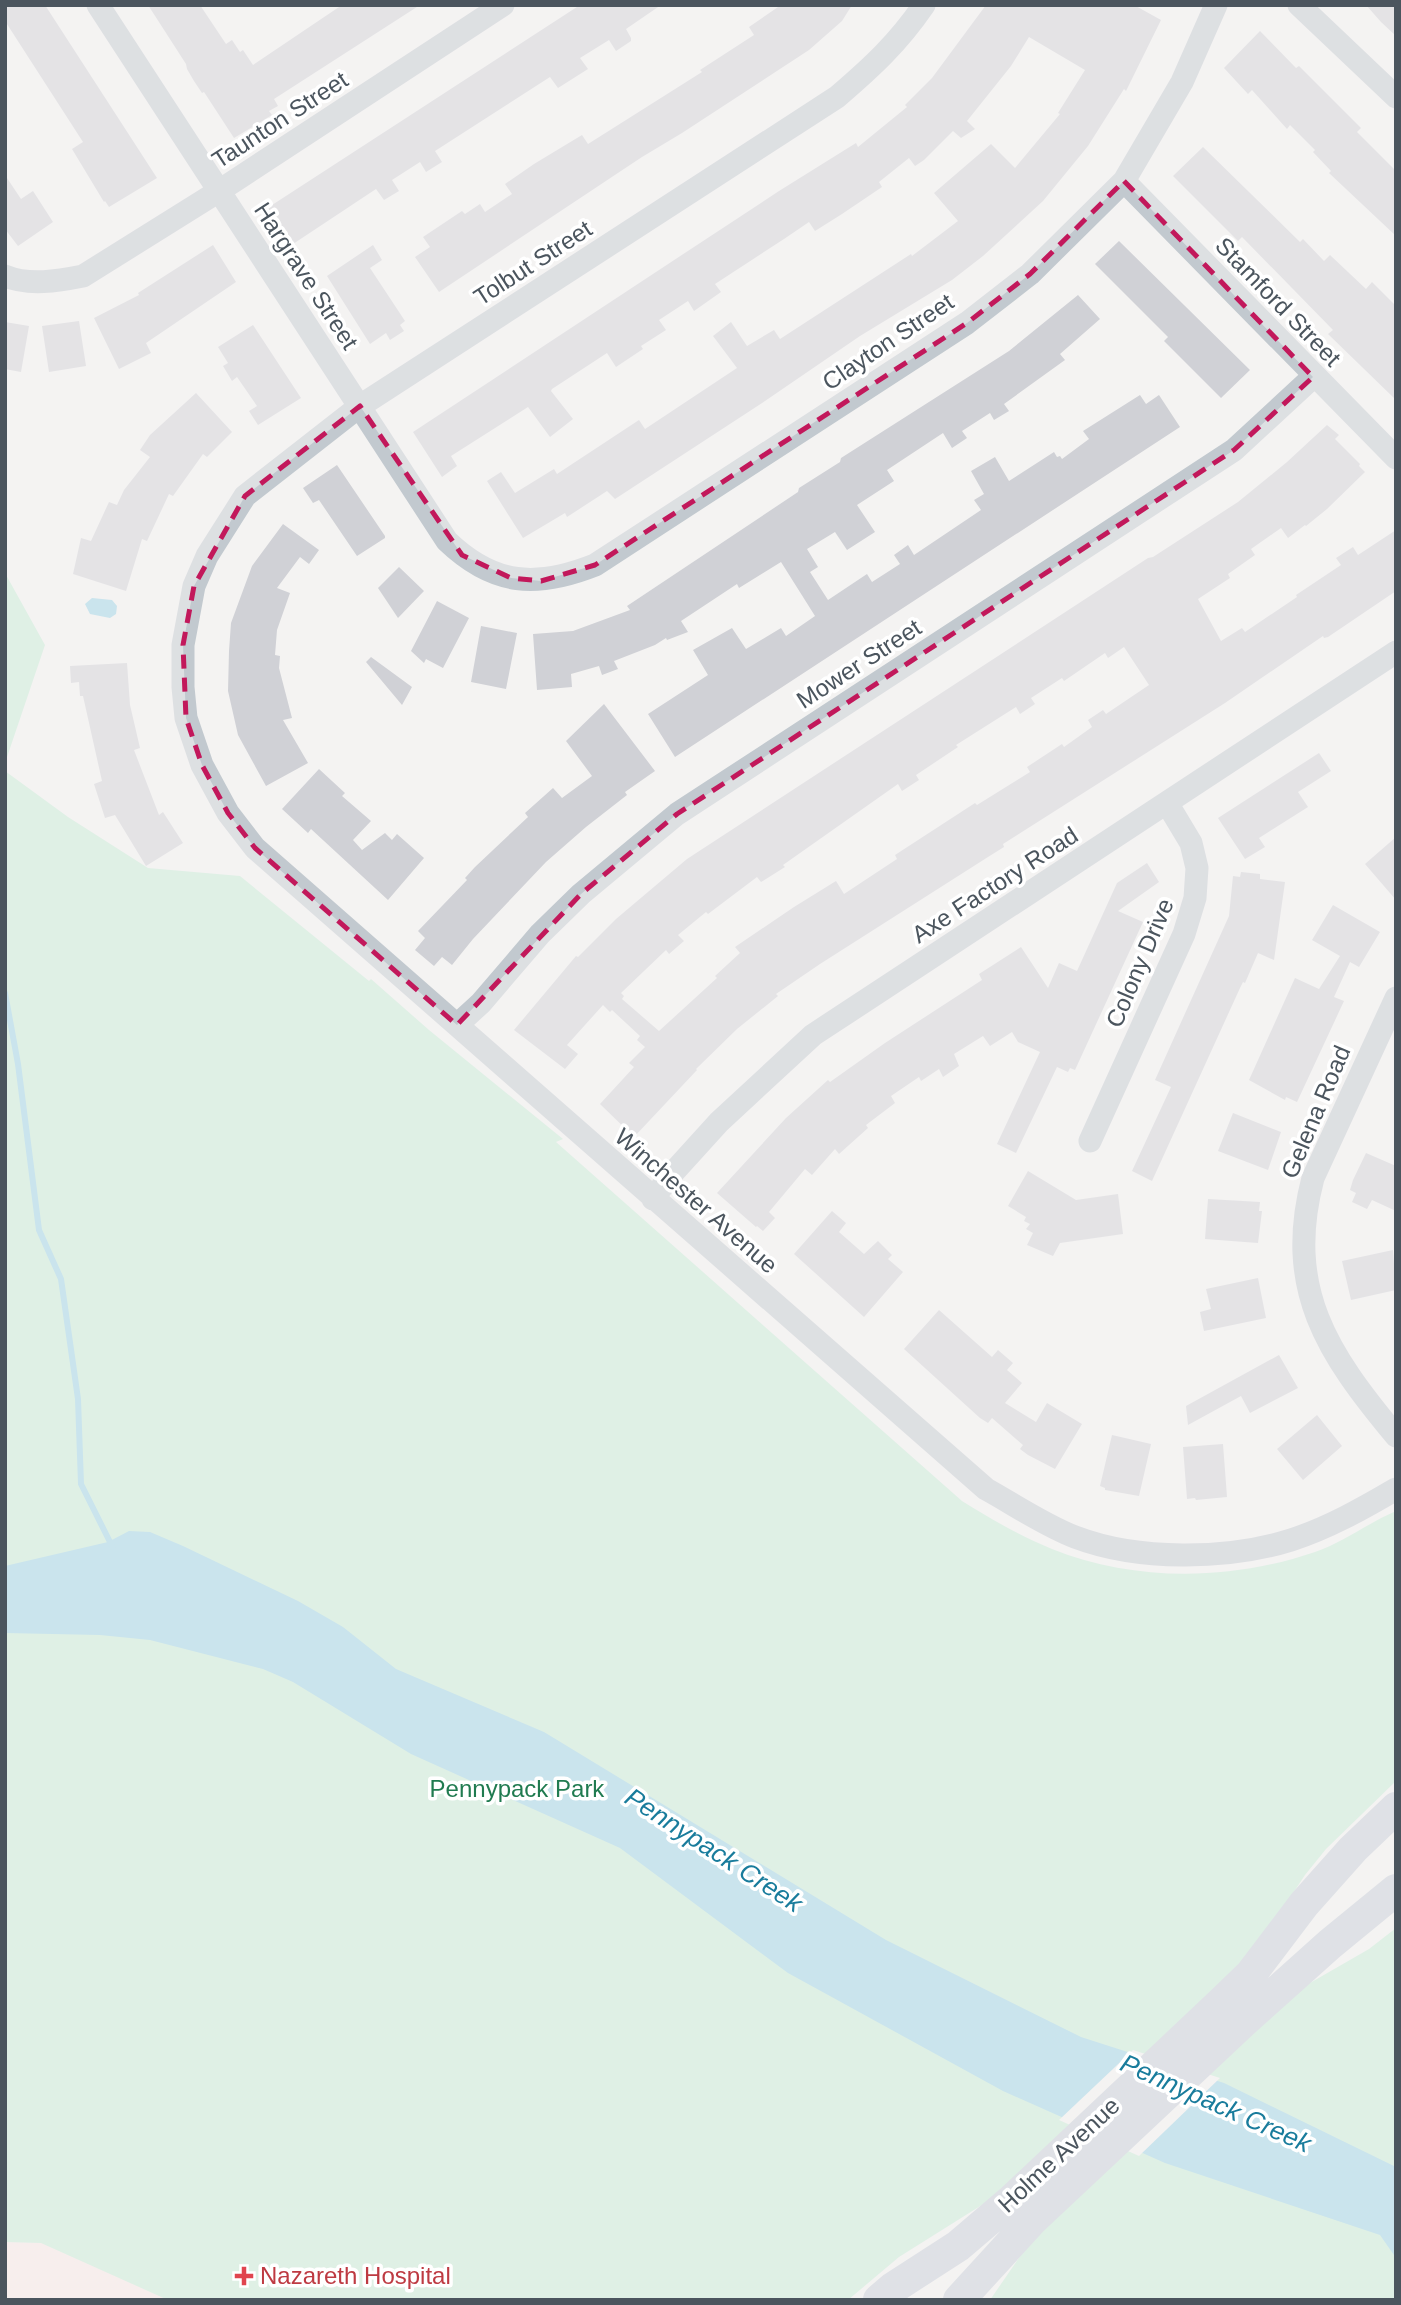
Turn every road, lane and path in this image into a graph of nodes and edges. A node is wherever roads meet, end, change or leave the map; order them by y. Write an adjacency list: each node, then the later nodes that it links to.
1 (98, 5): 8 (street, Hargrave Street)
2 (503, 5): 8 (street, Taunton Street)
3 (924, 5): 11 (street, Tolbut Street)
4 (1216, 5): 7 (street, Clayton Street)
5 (1299, 5): 6 (street)
6 (1396, 97)
7 (1124, 181): 10 (street, Stamford Street); 13 (street, Clayton Street)
8 (219, 191): 9 (street, Taunton Street); 11 (street, Hargrave Street)
9 (5, 276)
10 (1313, 376): 12 (street, Stamford Street); 18 (street, Mower Street)
11 (360, 406): 13 (street, Hargrave Street); 14 (street, Tolbut Street)
12 (1396, 458)
13 (480, 565)
14 (194, 586): 18 (street, Winchester Avenue)
15 (1396, 652): 16 (street, Axe Factory Road)
16 (1167, 803): 19 (street, Colony Drive); 20 (street, Axe Factory Road)
17 (1396, 998): 21 (street, Gelena Road)
18 (457, 1025): 20 (street, Winchester Avenue)
19 (1090, 1141)
20 (653, 1199): 22 (street, Winchester Avenue)
21 (1396, 1436)
22 (1396, 1489)
23 (1396, 1808): 25 (main road, Holme Avenue)
24 (1396, 1890): 25 (main road, Holme Avenue)
25 (1232, 2012): 26 (main road, Holme Avenue)
26 (1022, 2210): 27 (main road, Holme Avenue); 28 (main road, Holme Avenue)
27 (879, 2300)
28 (960, 2300)

